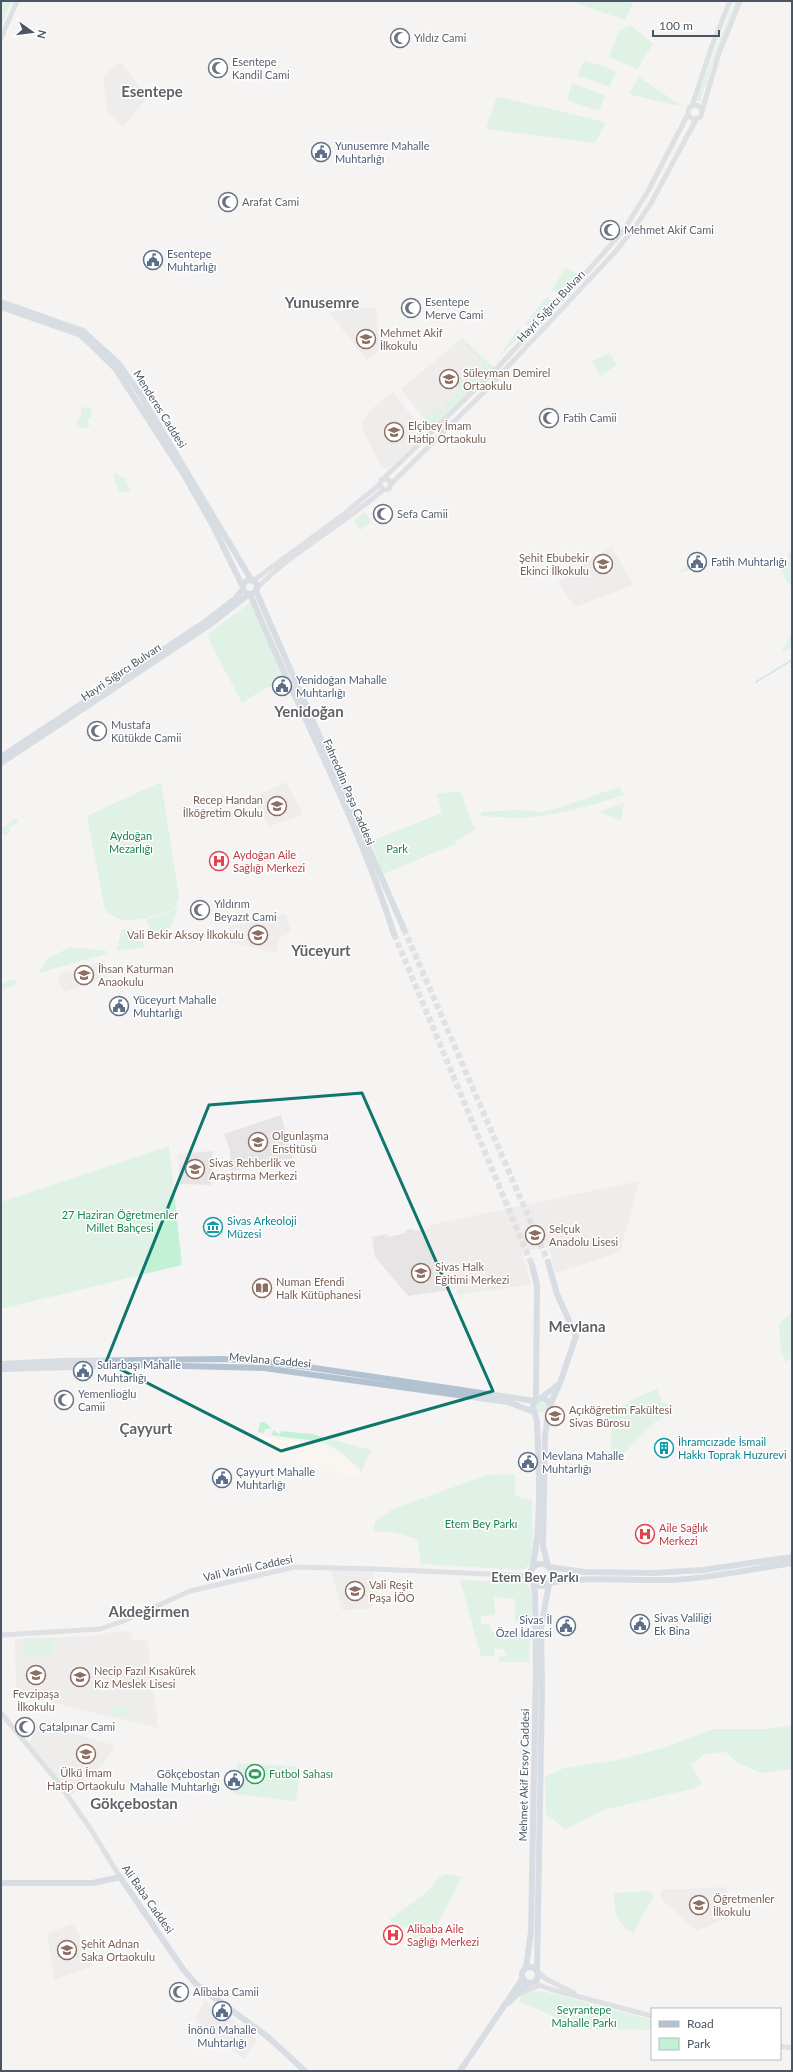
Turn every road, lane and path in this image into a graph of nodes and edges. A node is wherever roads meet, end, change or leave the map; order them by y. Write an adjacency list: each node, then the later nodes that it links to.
1 (17, 1): 4 (street)
2 (730, 1): 5 (street)
3 (740, 1): 6 (street)
4 (1, 38)
5 (692, 106): 6 (street); 7 (street)
6 (702, 111): 8 (street)
7 (688, 114): 8 (street); 11 (street, Hayri Sığırcı Bulvarı)
8 (697, 118): 13 (street, Hayri Sığırcı Bulvarı)
9 (1, 302): 15 (main road, Menderes Caddesi)
10 (1, 307): 16 (main road, Menderes Caddesi)
11 (383, 479): 12 (street); 13 (street)
12 (380, 484): 14 (street); 15 (street)
13 (391, 484): 14 (street)
14 (383, 490): 17 (street, Hayri Sığırcı Bulvarı)
15 (252, 581): 16 (main road, Hayri Sığırcı Bulvarı); 17 (main road, Menderes Caddesi)
16 (243, 588): 17 (main road); 18 (main road, Hayri Sığırcı Bulvarı)
17 (253, 592): 19 (main road, Hayri Sığırcı Bulvarı); 20 (main road, Fahreddin Paşa Caddesi); 21 (main road, Fahreddin Paşa Caddesi)
18 (1, 757)
19 (1, 763)
20 (404, 929)
21 (394, 934)
22 (548, 1262): 26 (main road)
23 (532, 1265): 27 (main road)
24 (1, 1364): 27 (main road, Mevlana Caddesi)
25 (1, 1369): 29 (main road, Mevlana Caddesi)
26 (560, 1383): 27 (main road); 28 (main road)
27 (537, 1400): 28 (main road); 29 (main road)
28 (550, 1405): 30 (main road)
29 (534, 1412): 30 (main road); 34 (main road)
30 (548, 1412): 33 (main road)
31 (792, 1556): 33 (main road)
32 (792, 1563): 36 (main road)
33 (548, 1566): 34 (main road); 36 (main road)
34 (532, 1569): 35 (main road)
35 (531, 1579): 36 (main road); 37 (street, Vali Varinli Caddesi); 42 (main road, Mehmet Akif Ersoy Caddesi)
36 (549, 1584): 41 (main road, Mehmet Akif Ersoy Caddesi)
37 (1, 1635)
38 (1, 1713): 39 (street, Ali Baba Caddesi)
39 (120, 1877): 40 (main road); 54 (main road, Ali Baba Caddesi)
40 (1, 1883)
41 (537, 1962): 43 (main road, Mehmet Akif Ersoy Caddesi); 45 (street)
42 (526, 1968): 43 (main road); 44 (main road)
43 (537, 1971): 45 (street); 46 (main road)
44 (522, 1978): 46 (main road); 50 (main road)
45 (546, 1979): 49 (street)
46 (531, 1983): 47 (street); 48 (main road)
47 (540, 1985): 48 (street); 49 (street)
48 (518, 1994): 50 (main road)
49 (582, 1998): 51 (street)
50 (500, 2011): 55 (main road)
51 (651, 2016)
52 (781, 2046): 53 (street)
53 (792, 2048)
54 (305, 2071)
55 (460, 2071)

